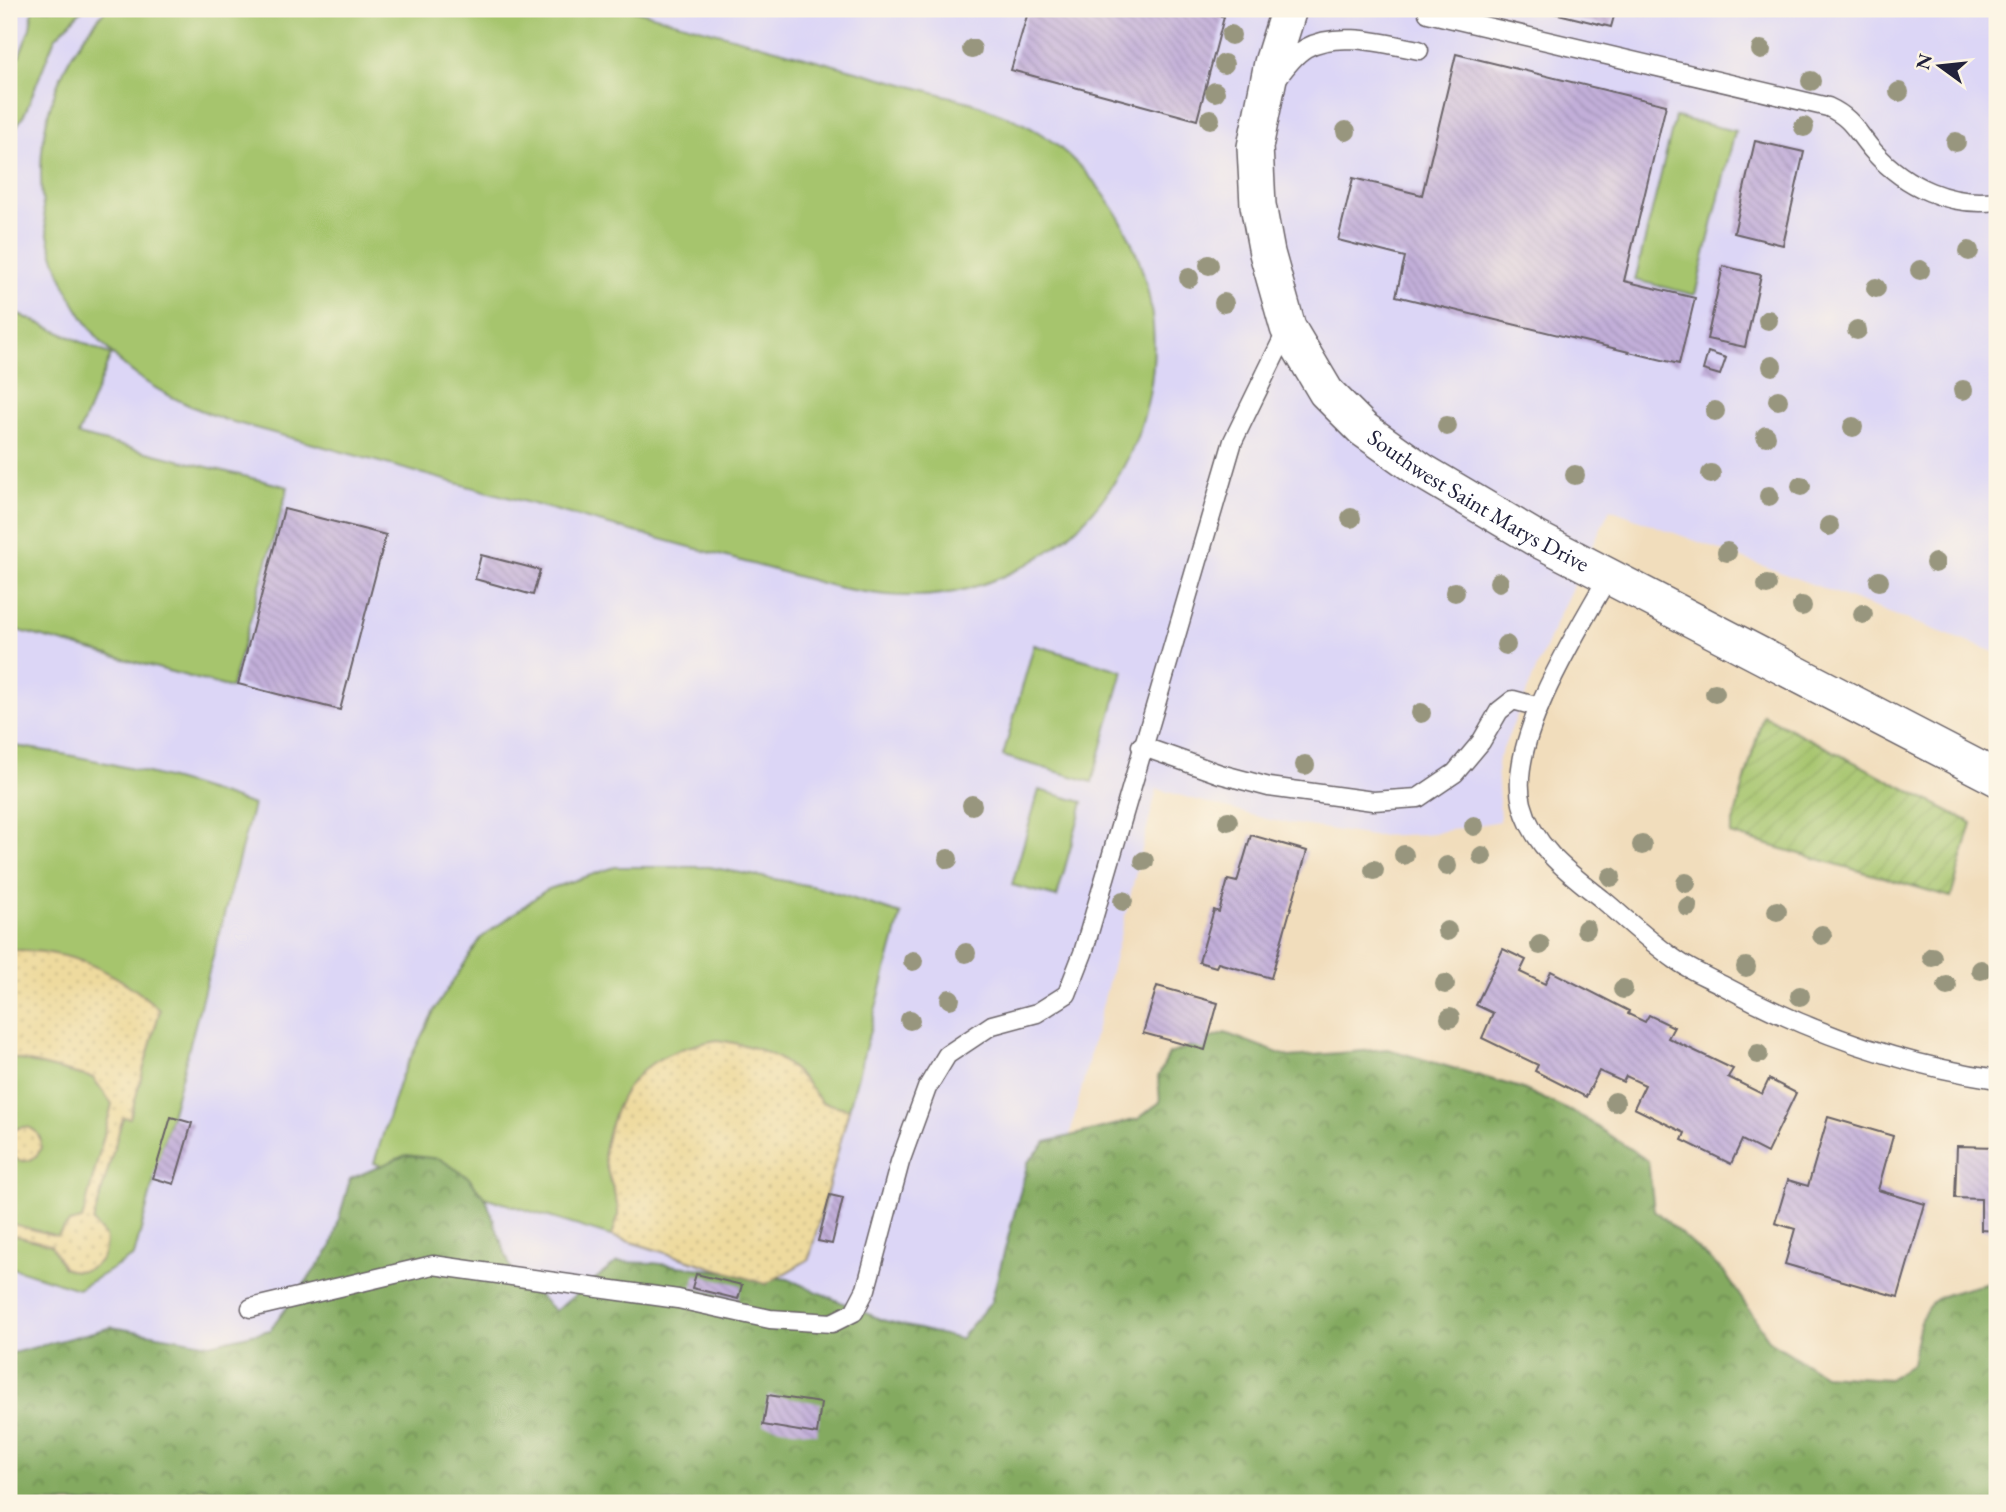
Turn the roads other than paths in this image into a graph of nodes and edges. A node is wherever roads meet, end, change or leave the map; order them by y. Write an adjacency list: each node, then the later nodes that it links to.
1 (1289, 9): 4 (street, Southwest Saint Marys Drive)
2 (1428, 13): 5 (lane)
3 (1419, 50): 4 (lane)
4 (1264, 93): 6 (street, Southwest Saint Marys Drive)
5 (1997, 201)
6 (1288, 328): 7 (street, Southwest Saint Marys Drive); 9 (lane)
7 (1609, 575): 8 (lane); 10 (street, Southwest Saint Marys Drive)
8 (1539, 706): 9 (lane); 11 (lane)
9 (1141, 746): 12 (lane)
10 (1997, 778)
11 (1997, 1079)
12 (251, 1308)

